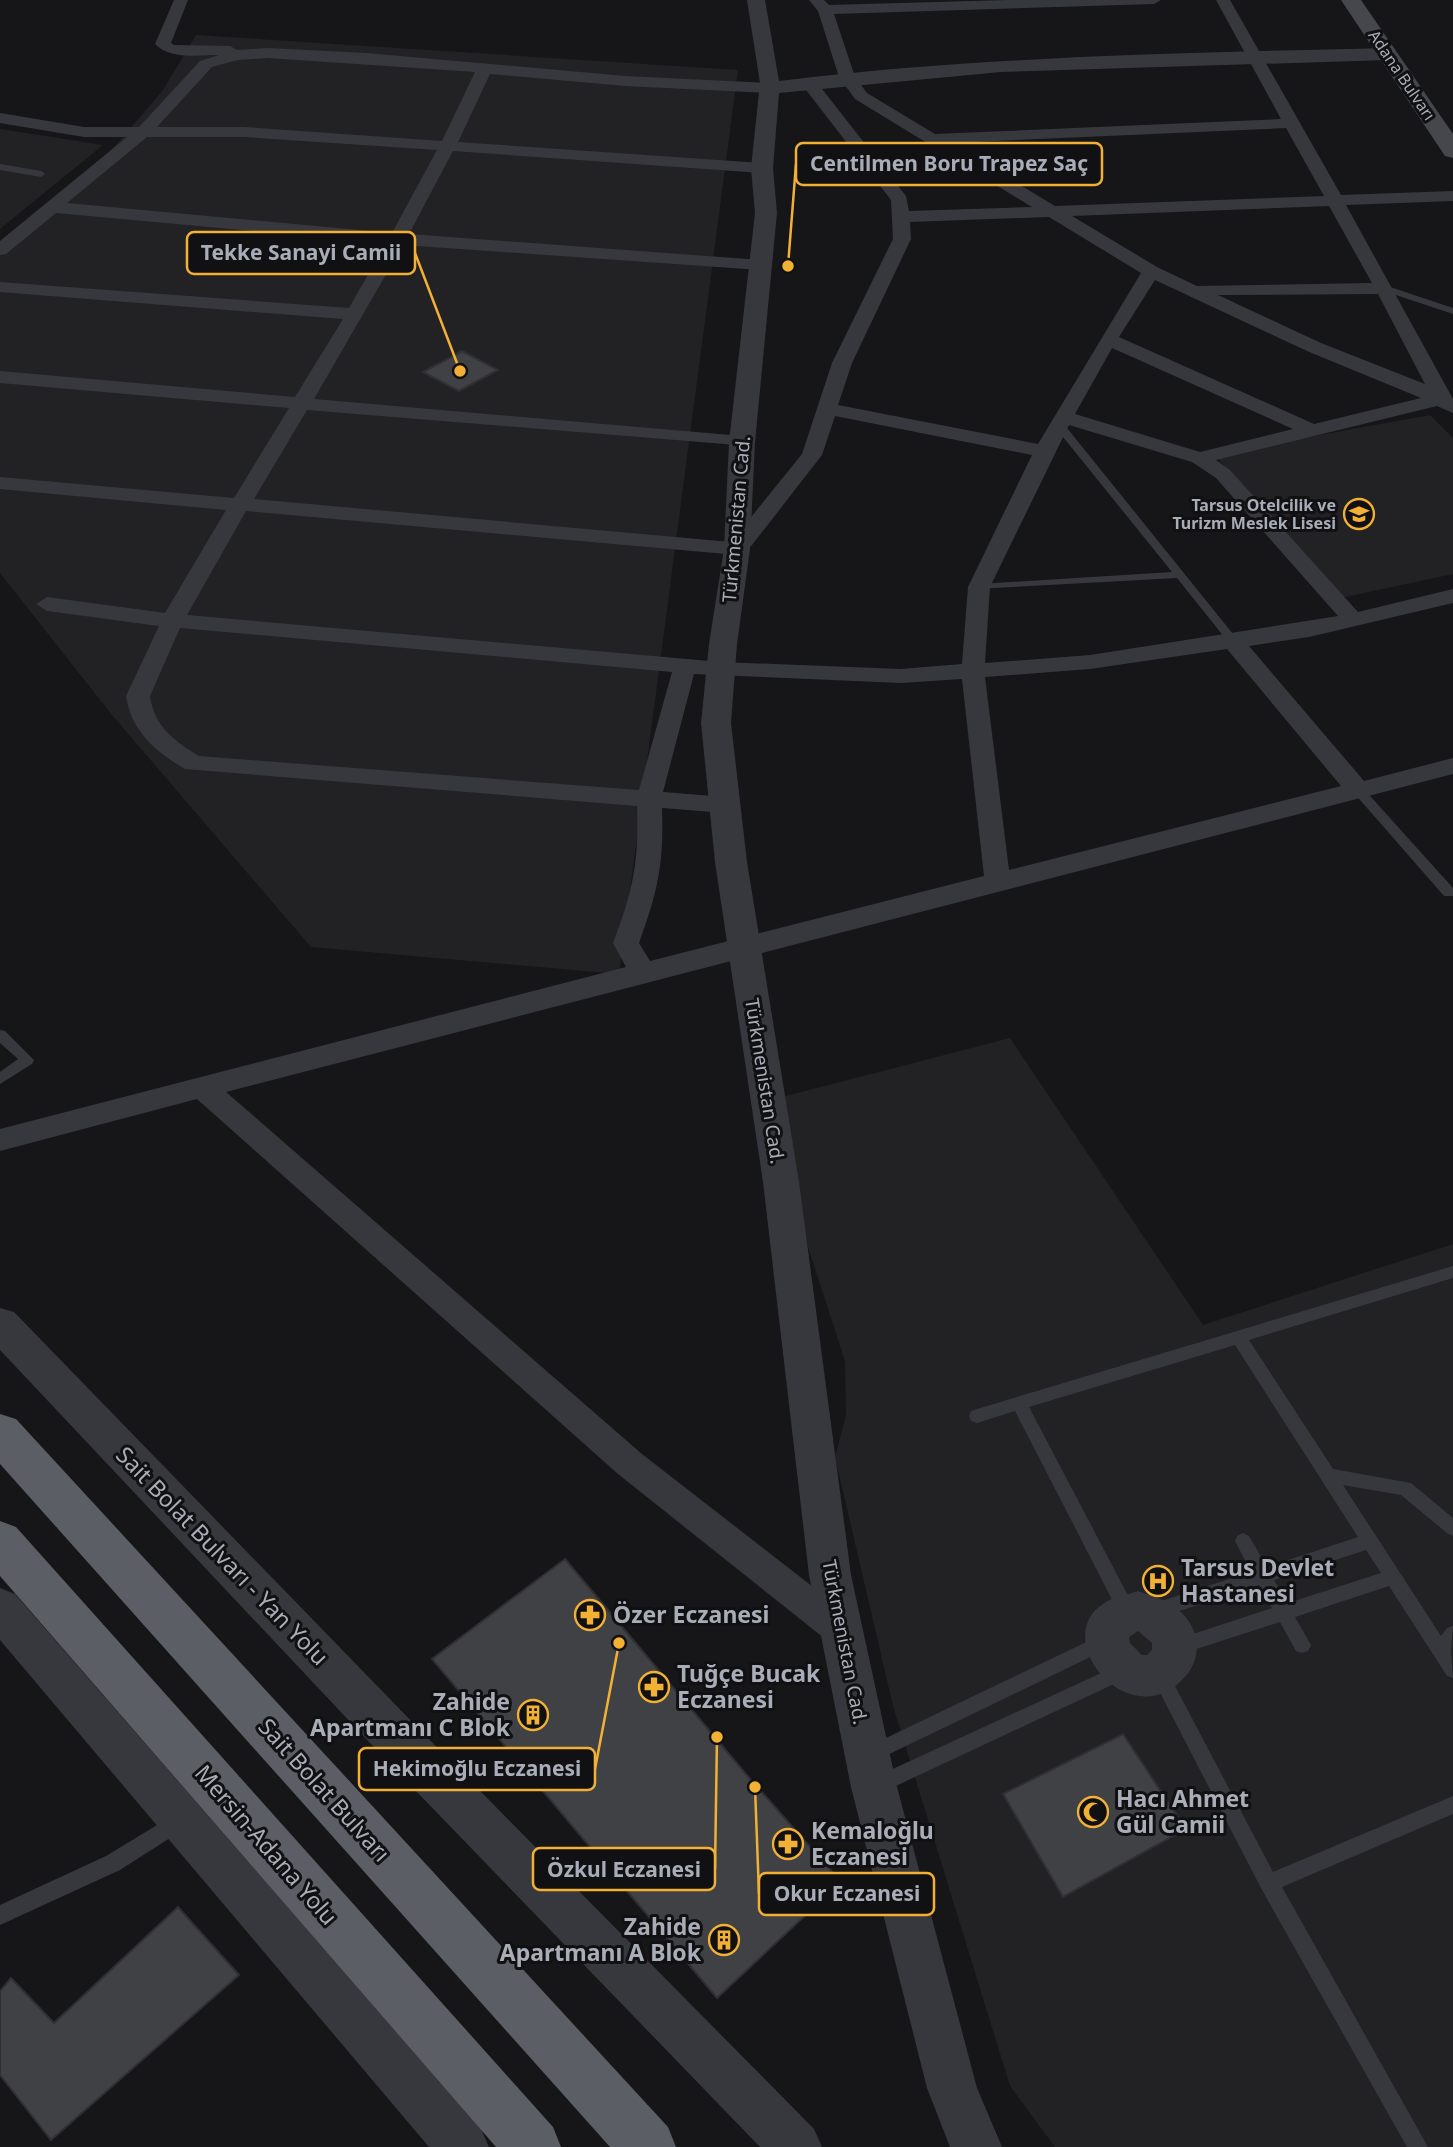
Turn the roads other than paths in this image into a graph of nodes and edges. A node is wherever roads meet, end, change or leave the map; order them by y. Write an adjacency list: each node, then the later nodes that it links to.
1 (181, 0): 8 (street)
2 (756, 0): 14 (street, Türkmenistan Cad.)
3 (1154, 0): 7 (street)
4 (1223, 0): 10 (street)
5 (1351, 0): 9 (main road, Adana Bulvarı)
6 (1371, 0): 16 (main road, Adana Bulvarı)
7 (820, 5): 12 (street)
8 (268, 53): 11 (street); 18 (street)
9 (1388, 54): 10 (street); 21 (main road, Adana Bulvarı)
10 (1256, 58): 12 (street); 17 (street)
11 (485, 68): 14 (street); 20 (street)
12 (847, 77): 13 (street); 19 (street)
13 (809, 83): 14 (street); 29 (street)
14 (769, 89): 23 (street, Türkmenistan Cad.)
15 (0, 118): 18 (street)
16 (1453, 119)
17 (1292, 123): 19 (street); 26 (street)
18 (145, 130): 20 (street); 27 (street)
19 (932, 139): 28 (street)
20 (449, 146): 23 (street); 30 (street)
21 (1453, 151)
22 (0, 167): 24 (lane)
23 (762, 169): 32 (street, Türkmenistan Cad.)
24 (41, 174)
25 (1453, 196): 26 (street)
26 (1336, 202): 28 (street); 35 (street)
27 (52, 207): 30 (street); 31 (street)
28 (1048, 209): 29 (street); 33 (street)
29 (901, 217): 43 (street)
30 (397, 239): 32 (street); 38 (street)
31 (0, 250)
32 (761, 265): 46 (street, Türkmenistan Cad.)
33 (1151, 271): 36 (street); 39 (street)
34 (0, 287): 38 (street)
35 (1384, 288): 36 (street); 37 (lane); 41 (street)
36 (1194, 290): 41 (street)
37 (1453, 311)
38 (354, 314): 42 (street)
39 (1108, 339): 44 (street); 45 (street)
40 (0, 377): 42 (street)
41 (1448, 403): 45 (street)
42 (300, 404): 46 (street); 50 (street)
43 (827, 409): 47 (street); 51 (street)
44 (1061, 421): 47 (street); 48 (street); 52 (lane)
45 (1313, 430): 48 (street)
46 (742, 442): 51 (street, Türkmenistan Cad.)
47 (1044, 452): 53 (street)
48 (1199, 458): 56 (street)
49 (0, 483): 50 (street)
50 (240, 505): 51 (street); 57 (street)
51 (737, 549): 60 (street, Türkmenistan Cad.)
52 (1180, 575): 53 (lane); 58 (lane)
53 (979, 587): 61 (street)
54 (1453, 596): 56 (street)
55 (47, 604): 57 (street)
56 (1353, 619): 58 (street)
57 (172, 621): 59 (street); 64 (street)
58 (1233, 641): 61 (street); 63 (street)
59 (685, 666): 60 (street); 64 (street)
60 (721, 669): 61 (street); 65 (street, Türkmenistan Cad.)
61 (973, 670): 66 (street)
62 (1453, 766): 63 (street)
63 (1358, 790): 66 (street); 67 (lane)
64 (649, 799): 65 (street); 69 (street)
65 (725, 805): 68 (street, Türkmenistan Cad.)
66 (997, 881): 68 (street)
67 (1453, 892)
68 (744, 946): 69 (street); 89 (street, Türkmenistan Cad.)
69 (643, 972): 72 (street)
70 (0, 1035): 71 (lane)
71 (0, 1079)
72 (202, 1087): 73 (street); 89 (street)
73 (0, 1140)
74 (1453, 1272): 76 (lane)
75 (0, 1324): 103 (street, Sait Bolat Bulvarı - Yan Yolu)
76 (1238, 1336): 77 (lane); 80 (lane)
77 (1019, 1403): 78 (lane); 91 (lane)
78 (976, 1416)
79 (0, 1433): 102 (highway, Sait Bolat Bulvarı)
80 (1327, 1475): 81 (lane); 83 (lane)
81 (1453, 1528)
82 (1243, 1541): 86 (lane)
83 (1370, 1541): 85 (lane); 86 (lane)
84 (0, 1542): 101 (highway, Mersin-Adana Yolu)
85 (1392, 1577): 88 (lane); 93 (lane)
86 (1263, 1578): 88 (lane); 91 (lane)
87 (0, 1608): 97 (street)
88 (1283, 1615): 91 (lane); 92 (lane)
89 (841, 1630): 95 (street, Türkmenistan Cad.)
90 (1453, 1634): 93 (lane)
91 (1140, 1643): 95 (lane); 95 (lane); 98 (lane)
92 (1302, 1645)
93 (1441, 1651): 94 (lane)
94 (1453, 1670)
95 (871, 1772): 104 (street, Türkmenistan Cad.)
96 (1453, 1805): 98 (lane)
97 (181, 1819): 99 (lane); 100 (street)
98 (1269, 1884): 105 (lane)
99 (0, 1914)
100 (463, 2147)
101 (533, 2147)
102 (648, 2147)
103 (796, 2147)
104 (976, 2147)
105 (1418, 2147)

